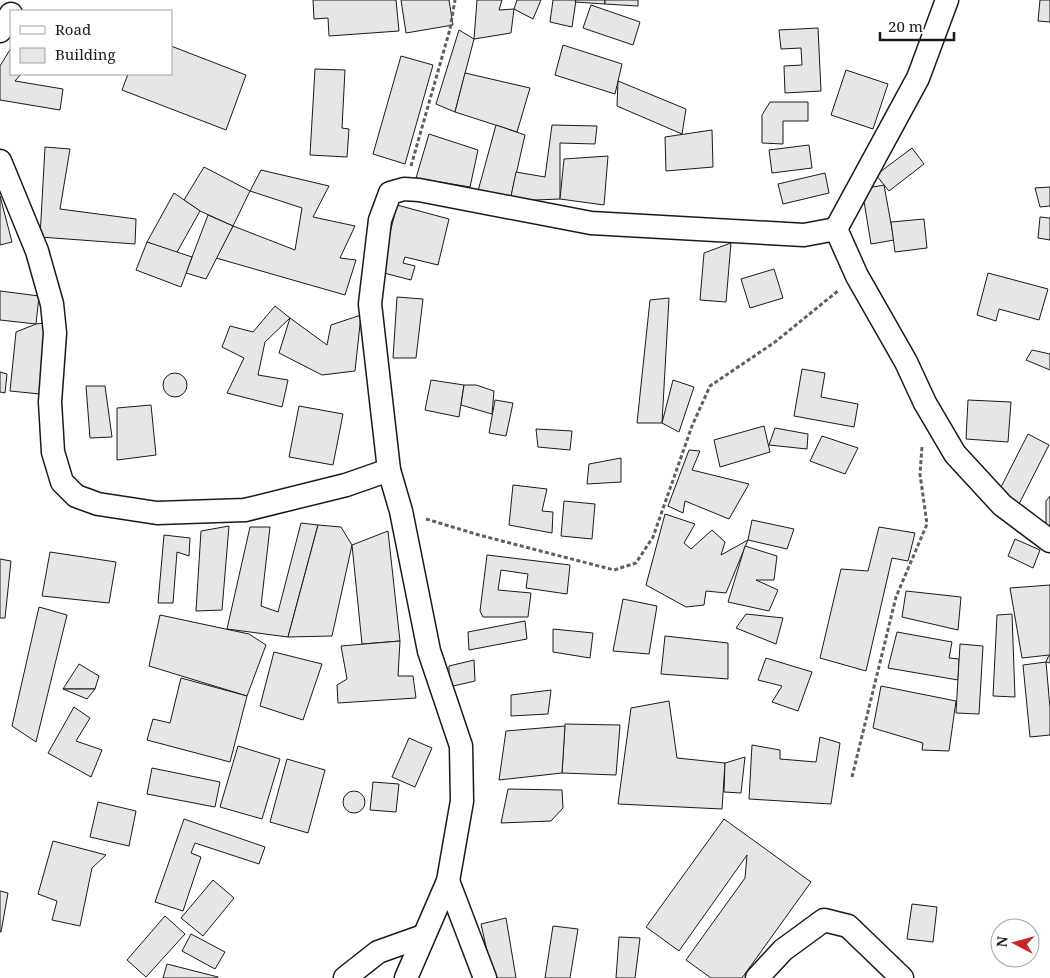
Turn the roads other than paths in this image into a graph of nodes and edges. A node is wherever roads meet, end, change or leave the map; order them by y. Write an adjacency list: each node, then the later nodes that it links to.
1 (947, 0): 5 (street)
2 (10, 16): 3 (street)
3 (0, 31)
4 (0, 162): 6 (street)
5 (836, 229): 6 (street); 7 (street)
6 (389, 470): 8 (street)
7 (1050, 541)
8 (448, 881): 9 (street); 12 (street)
9 (423, 936): 10 (street); 11 (street)
10 (345, 978)
11 (406, 978)
12 (484, 978)
13 (757, 978): 14 (street)
14 (902, 978)

